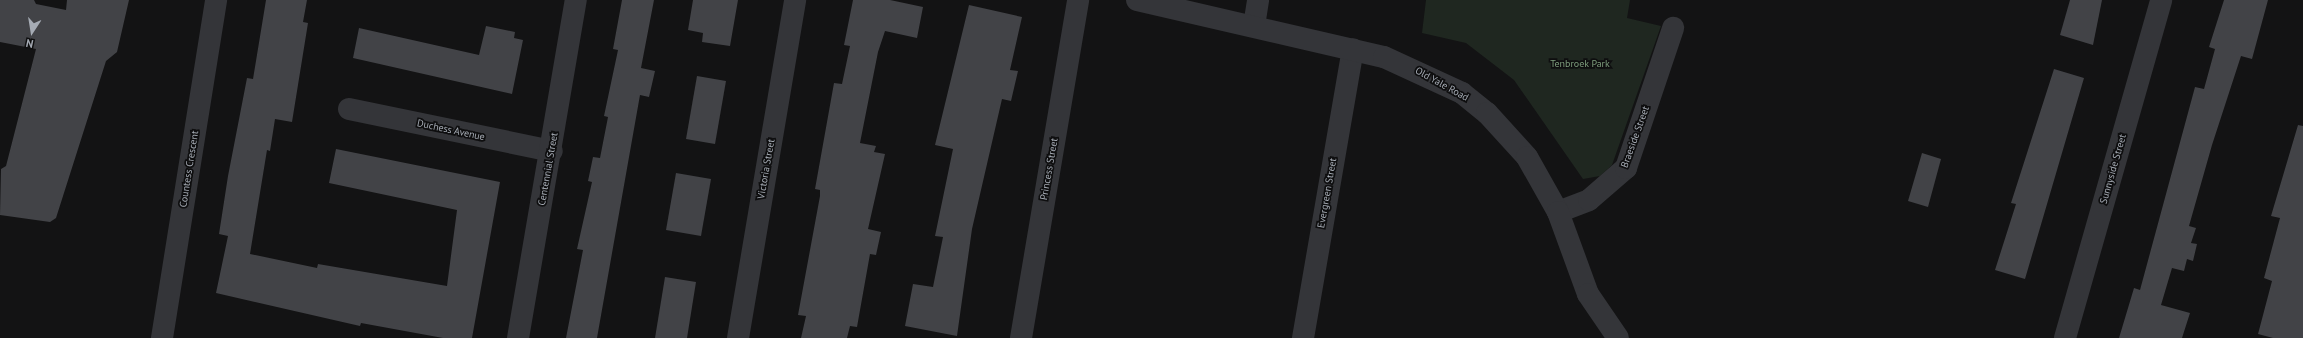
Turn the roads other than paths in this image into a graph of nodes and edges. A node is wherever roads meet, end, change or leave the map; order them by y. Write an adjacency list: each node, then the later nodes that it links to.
1 (216, 0): 14 (street, Countess Crescent)
2 (576, 0): 12 (street, Centennial Street)
3 (795, 0): 16 (street, Victoria Street)
4 (1078, 0): 17 (street, Princess Street)
5 (1137, 0): 8 (street, Old Yale Road)
6 (1258, 0): 8 (street)
7 (2161, 0): 20 (street, Sunnyside Street)
8 (1254, 26): 10 (street, Old Yale Road)
9 (1673, 28): 13 (street, Braeside Street)
10 (1353, 49): 13 (street, Old Yale Road); 18 (street, Evergreen Street)
11 (349, 109): 12 (street, Duchess Avenue)
12 (552, 151): 15 (street, Centennial Street)
13 (1558, 212): 19 (street, Old Yale Road)
14 (162, 338)
15 (518, 338)
16 (738, 338)
17 (1021, 338)
18 (1303, 338)
19 (1618, 338)
20 (2065, 338)

